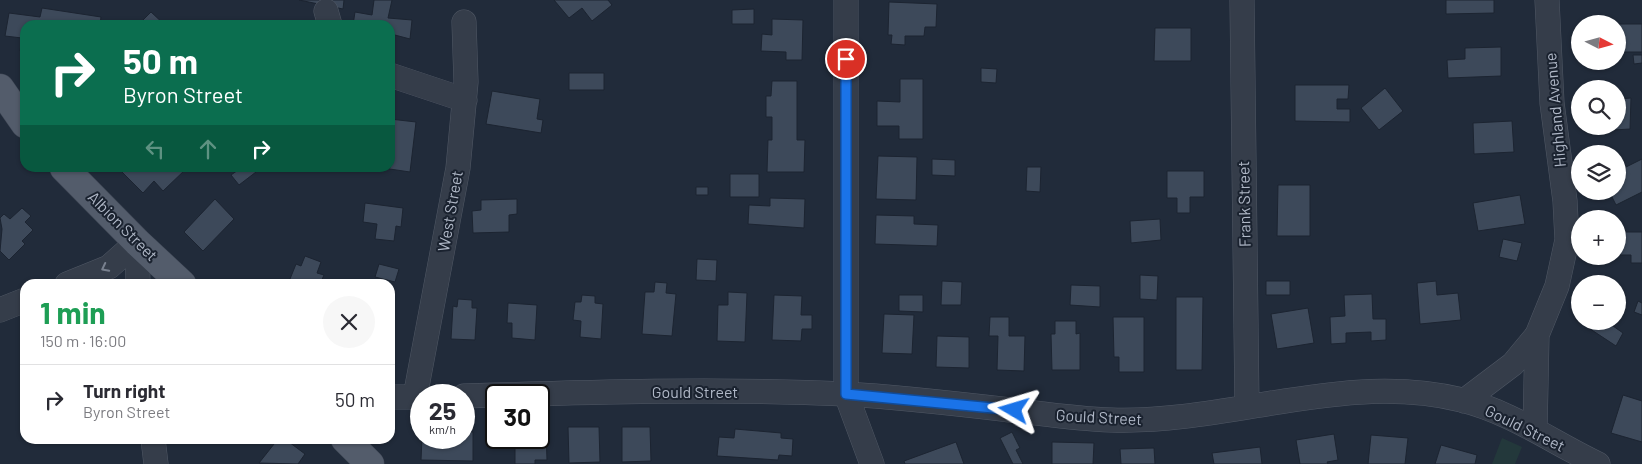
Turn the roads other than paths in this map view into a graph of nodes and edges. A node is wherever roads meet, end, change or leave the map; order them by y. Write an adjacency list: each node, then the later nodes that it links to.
1 (846, 0): 18 (street)
2 (1242, 0): 23 (street, Frank Street)
3 (1547, 0): 16 (street, Highland Avenue)
4 (464, 22): 7 (street, West Street)
5 (395, 77): 7 (street)
6 (0, 88): 8 (main road)
7 (465, 100): 17 (street, West Street)
8 (20, 117)
9 (69, 172): 10 (main road, Albion Street)
10 (137, 242): 11 (street, one-way to 11); 12 (street); 13 (main road, Albion Street)
11 (79, 279)
12 (138, 279)
13 (177, 279)
14 (20, 302): 15 (street)
15 (0, 310)
16 (1537, 335): 22 (street, Highland Avenue); 24 (street, Highland Avenue)
17 (420, 384)
18 (846, 394): 19 (street, Gould Street); 23 (street, Gould Street); 27 (street)
19 (475, 396)
20 (395, 397): 21 (street)
21 (410, 397)
22 (1464, 401): 23 (street, Gould Street); 24 (street, Gould Street)
23 (1247, 407)
24 (1535, 430): 28 (street, Gould Street)
25 (154, 444): 26 (street)
26 (156, 464)
27 (872, 464)
28 (1598, 464)

